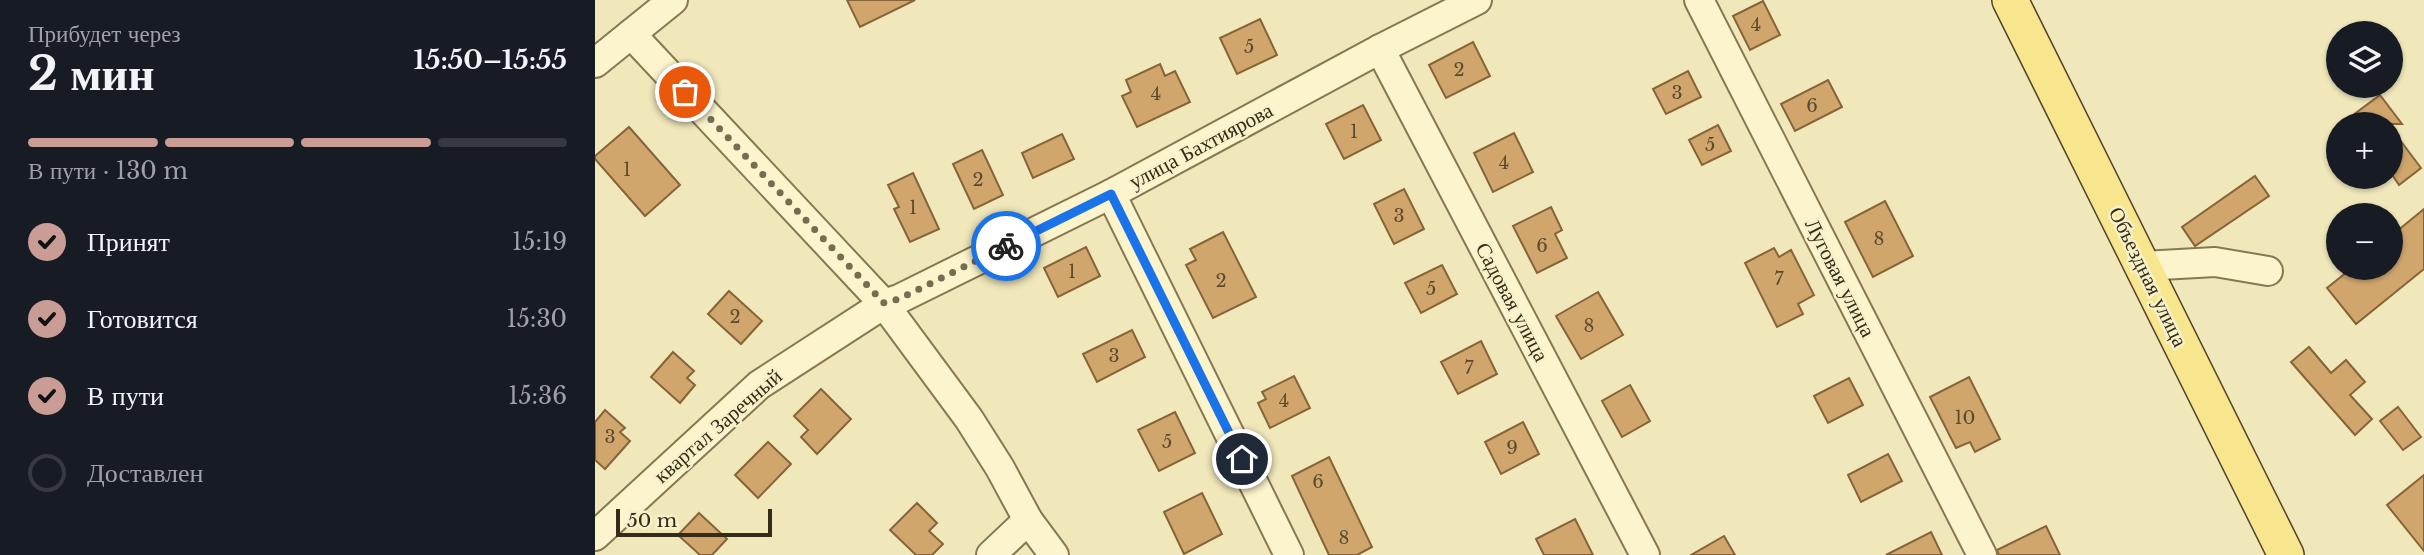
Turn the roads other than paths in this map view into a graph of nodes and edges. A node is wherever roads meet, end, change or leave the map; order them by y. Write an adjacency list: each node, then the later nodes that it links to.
1 (673, 0): 5 (street)
2 (1477, 0): 6 (street, улица Бахтиярова)
3 (1699, 0): 18 (street, Луговая улица)
4 (2010, 0): 9 (main road, Объездная улица)
5 (631, 34): 7 (street); 11 (street)
6 (1380, 49): 8 (street, улица Бахтиярова); 17 (street, Садовая улица)
7 (595, 62)
8 (1111, 194): 11 (street, улица Бахтиярова); 16 (street)
9 (2143, 266): 10 (street); 19 (main road, Объездная улица)
10 (2268, 271)
11 (884, 303): 12 (street); 13 (street, квартал Заречный)
12 (1027, 520): 14 (street); 15 (street)
13 (595, 536)
14 (991, 555)
15 (1053, 555)
16 (1289, 555)
17 (1645, 555)
18 (1982, 555)
19 (2286, 555)

